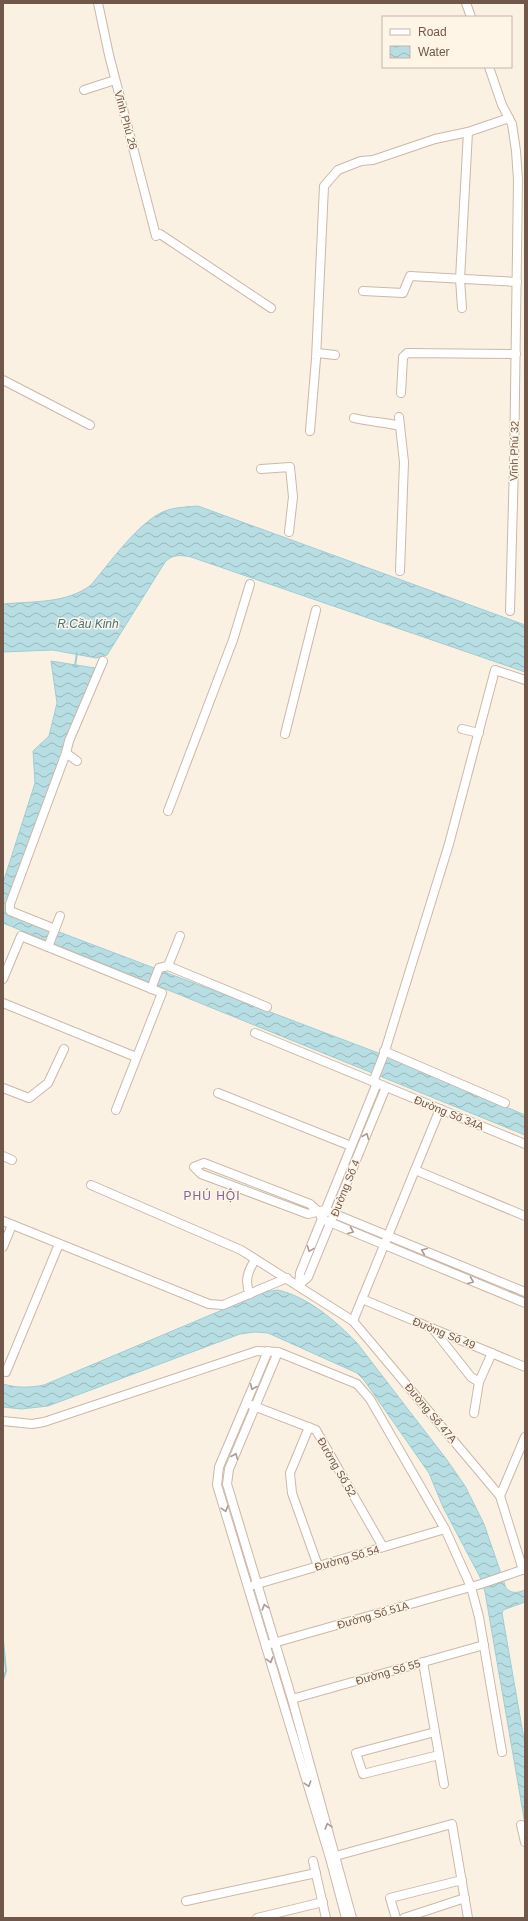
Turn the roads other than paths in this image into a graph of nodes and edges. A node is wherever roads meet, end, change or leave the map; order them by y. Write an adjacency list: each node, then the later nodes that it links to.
1 (98, 3): 5 (street, Vĩnh Phú 26)
2 (466, 3): 3 (street)
3 (471, 16)
4 (489, 68): 7 (street, Vĩnh Phú 32)
5 (116, 80): 6 (street); 12 (street, Vĩnh Phú 26)
6 (84, 90)
7 (510, 121): 8 (street); 10 (street, Vĩnh Phú 32)
8 (468, 132): 9 (street); 14 (street)
9 (460, 278): 10 (street); 11 (street); 13 (street)
10 (517, 282): 15 (street, Vĩnh Phú 32)
11 (363, 290)
12 (271, 308)
13 (462, 308)
14 (317, 353): 16 (street); 23 (street)
15 (516, 354): 18 (street); 29 (street, Vĩnh Phú 32)
16 (335, 355)
17 (3, 380): 21 (street)
18 (401, 394)
19 (399, 417): 22 (street)
20 (354, 418): 22 (street)
21 (90, 425)
22 (400, 426): 26 (street)
23 (310, 431)
24 (261, 470): 25 (street)
25 (289, 532)
26 (400, 571)
27 (250, 584): 37 (street)
28 (316, 610): 34 (street)
29 (510, 611)
30 (103, 661): 35 (street)
31 (525, 680): 33 (street)
32 (462, 729): 33 (street)
33 (479, 733): 49 (street)
34 (285, 734)
35 (66, 753): 36 (street); 39 (street)
36 (77, 761)
37 (168, 811)
38 (60, 916): 39 (street)
39 (55, 929): 41 (street)
40 (180, 936): 42 (street)
41 (49, 945): 43 (street); 44 (street)
42 (168, 966): 44 (street); 46 (street)
43 (3, 979)
44 (152, 987): 50 (street)
45 (3, 1003): 50 (street)
46 (267, 1006)
47 (255, 1034): 51 (street, Đường Số 34A)
48 (64, 1049): 53 (street)
49 (384, 1052): 51 (street); 55 (street)
50 (136, 1058): 56 (street)
51 (375, 1081): 52 (street, Đường Số 34A); 59 (street)
52 (386, 1087): 57 (street, Đường Số 34A); 65 (street, Đường Số 4, one-way to 52)
53 (3, 1088)
54 (218, 1093): 59 (street)
55 (505, 1103)
56 (116, 1110)
57 (440, 1110): 58 (street, Đường Số 34A); 62 (street)
58 (525, 1144)
59 (351, 1146): 64 (street)
60 (3, 1156): 61 (street)
61 (12, 1160)
62 (415, 1170): 66 (street); 70 (street)
63 (91, 1186): 74 (street, Đường Số 47A)
64 (322, 1214): 64 (street); 65 (street); 68 (street); 76 (street, one-way to 76)
65 (335, 1214): 68 (street, Đường Số 4); 70 (street)
66 (525, 1216)
67 (3, 1221): 69 (street)
68 (331, 1223): 72 (street, one-way to 72); 76 (street, Đường Số 4)
69 (12, 1225): 71 (street); 73 (street)
70 (388, 1236): 72 (street); 77 (street, one-way to 70)
71 (59, 1244): 78 (street); 87 (street)
72 (384, 1245): 79 (street); 80 (street, one-way to 80)
73 (3, 1247)
74 (255, 1260): 75 (street, Đường Số 47A); 78 (street)
75 (287, 1278): 76 (street, Đường Số 47A); 78 (street)
76 (299, 1285): 81 (street, Đường Số 47A)
77 (525, 1292)
78 (250, 1294)
79 (362, 1299): 81 (street); 82 (street, Đường Số 49)
80 (525, 1303)
81 (353, 1321): 95 (street, Đường Số 47A)
82 (433, 1328): 85 (street, Đường Số 49); 88 (street)
83 (268, 1350): 84 (street); 89 (street, one-way to 89); 92 (street)
84 (278, 1352): 90 (street); 96 (street)
85 (492, 1353): 86 (street, Đường Số 49); 88 (street)
86 (525, 1367)
87 (3, 1371)
88 (479, 1382): 91 (street)
89 (246, 1403): 90 (street, Đường Số 52); 101 (street, one-way to 101)
90 (255, 1407): 93 (street, Đường Số 52); 100 (street, one-way to 90)
91 (474, 1413)
92 (3, 1421)
93 (309, 1427): 97 (street, Đường Số 52); 98 (street)
94 (525, 1437): 95 (street)
95 (500, 1496): 99 (street, Đường Số 47A)
96 (445, 1530): 97 (street, Đường Số 54); 102 (street)
97 (383, 1548): 98 (street, Đường Số 54)
98 (318, 1566): 100 (street, Đường Số 54)
99 (524, 1569): 102 (street, Đường Số 51A)
100 (258, 1584): 101 (street, Đường Số 54); 103 (street, one-way to 100)
101 (248, 1586): 104 (street)
102 (471, 1587): 103 (street, Đường Số 51A); 105 (street)
103 (275, 1643): 104 (street, Đường Số 51A); 107 (street)
104 (266, 1645): 114 (street, one-way to 114)
105 (484, 1645): 106 (street, Đường Số 55); 109 (street)
106 (423, 1662): 107 (street, Đường Số 55); 108 (street)
107 (292, 1699): 114 (street, one-way to 107)
108 (435, 1732): 110 (street); 110 (street)
109 (502, 1752)
110 (439, 1755): 111 (street)
111 (444, 1784)
112 (521, 1825): 113 (street)
113 (525, 1842)
114 (333, 1857): 117 (street); 123 (street); 124 (street)
115 (313, 1861): 116 (street)
116 (316, 1872): 119 (street); 120 (street)
117 (462, 1880): 118 (street); 125 (street)
118 (465, 1898): 126 (street); 127 (street)
119 (186, 1901)
120 (323, 1902): 121 (street); 122 (street)
121 (257, 1918)
122 (326, 1918)
123 (346, 1918)
124 (352, 1918)
125 (396, 1918)
126 (404, 1918)
127 (468, 1918)

